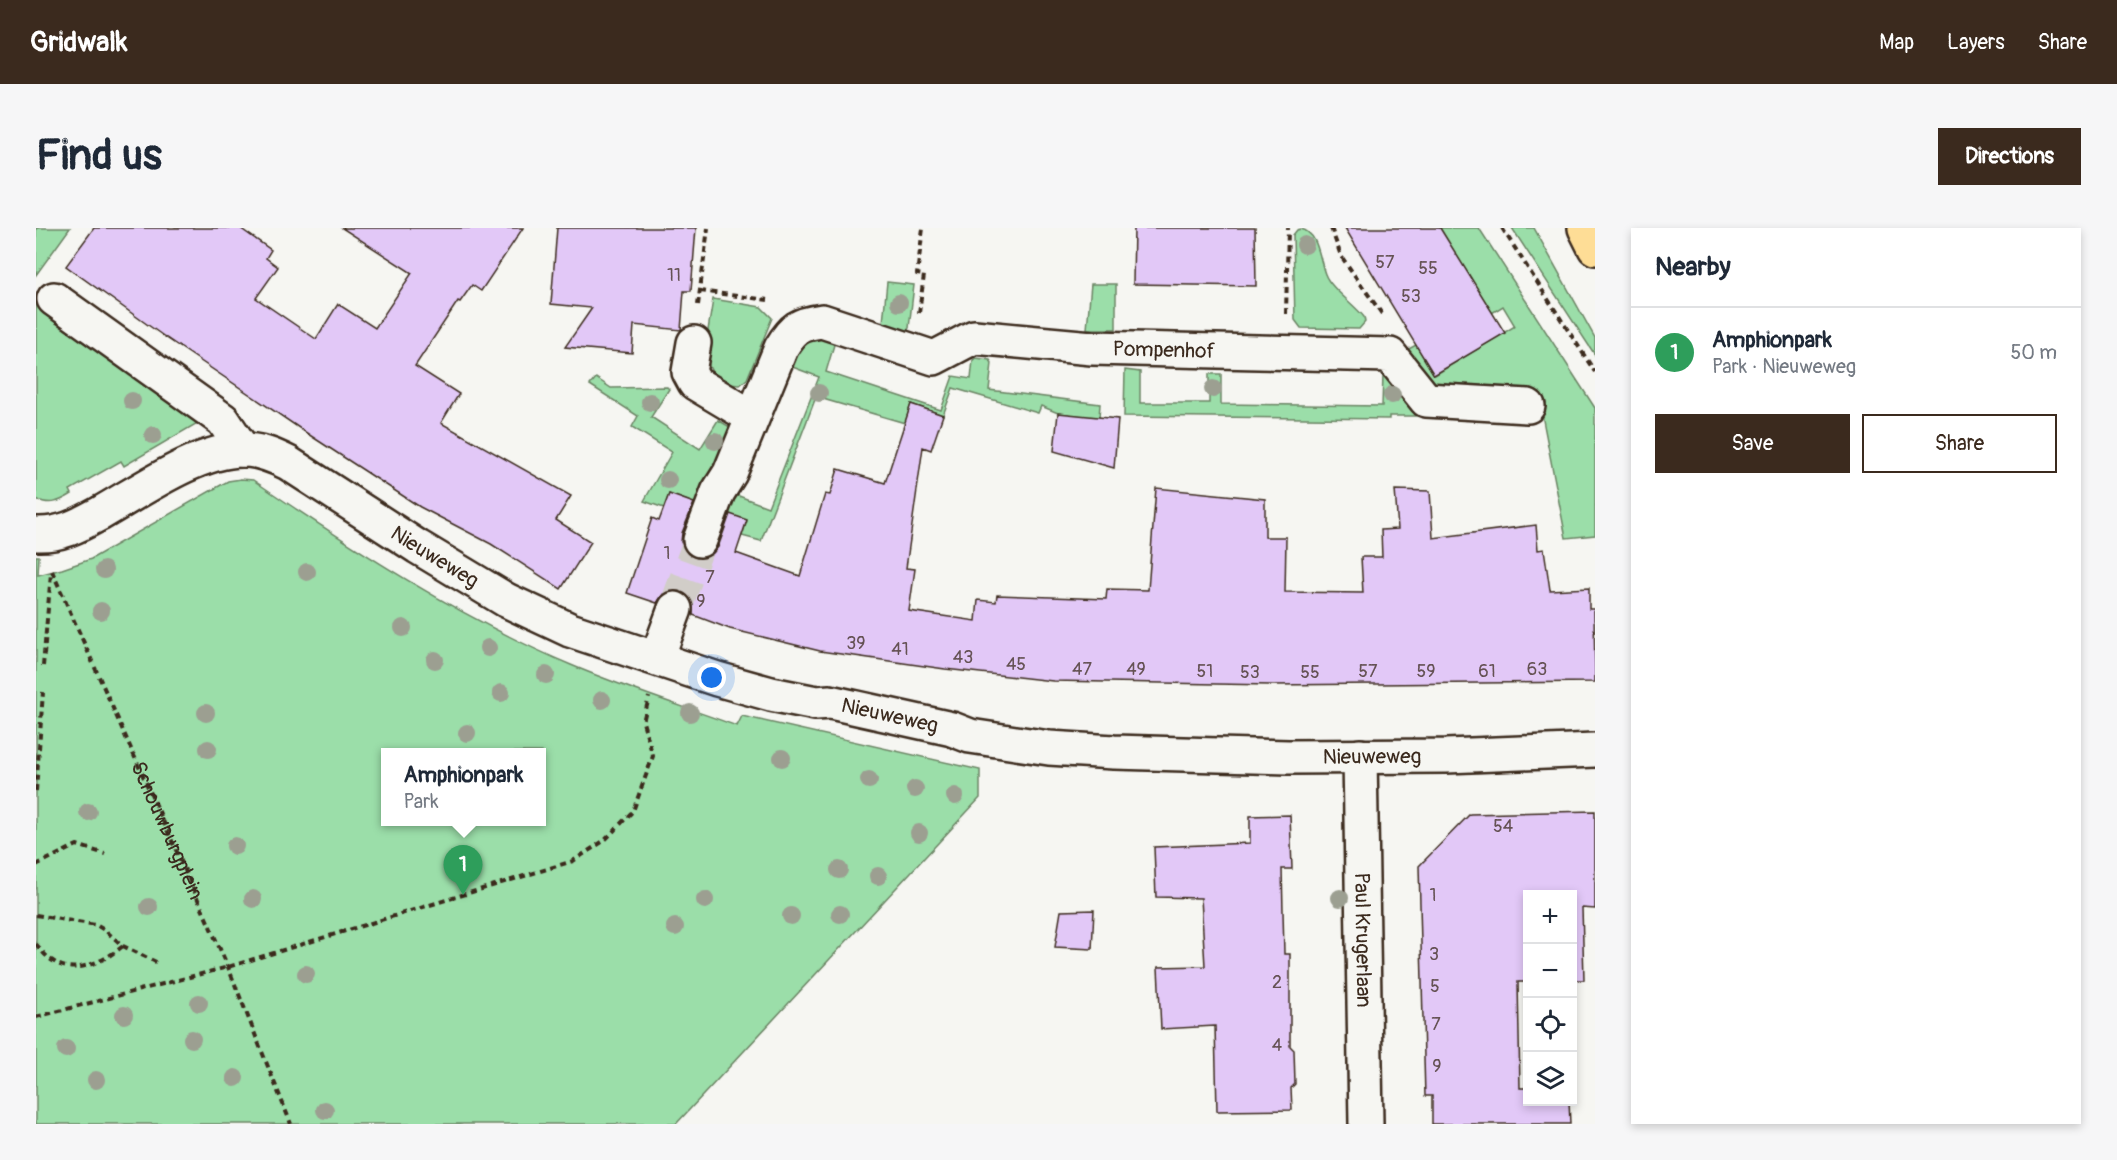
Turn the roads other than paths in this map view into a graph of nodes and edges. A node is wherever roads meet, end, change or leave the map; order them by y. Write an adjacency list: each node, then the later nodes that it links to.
1 (1585, 228): 2 (main road)
2 (1595, 248)
3 (54, 299): 7 (street)
4 (694, 343): 6 (street)
5 (1528, 406): 6 (street, Pompenhof)
6 (752, 417): 9 (street)
7 (243, 450): 8 (street, Nieuweweg); 11 (street, Nieuweweg)
8 (36, 534)
9 (700, 540)
10 (675, 609): 11 (street)
11 (657, 658): 13 (street, Nieuweweg)
12 (1595, 750): 13 (street, Nieuweweg)
13 (1360, 756): 14 (street, Paul Krugerlaan)
14 (1366, 1124)

